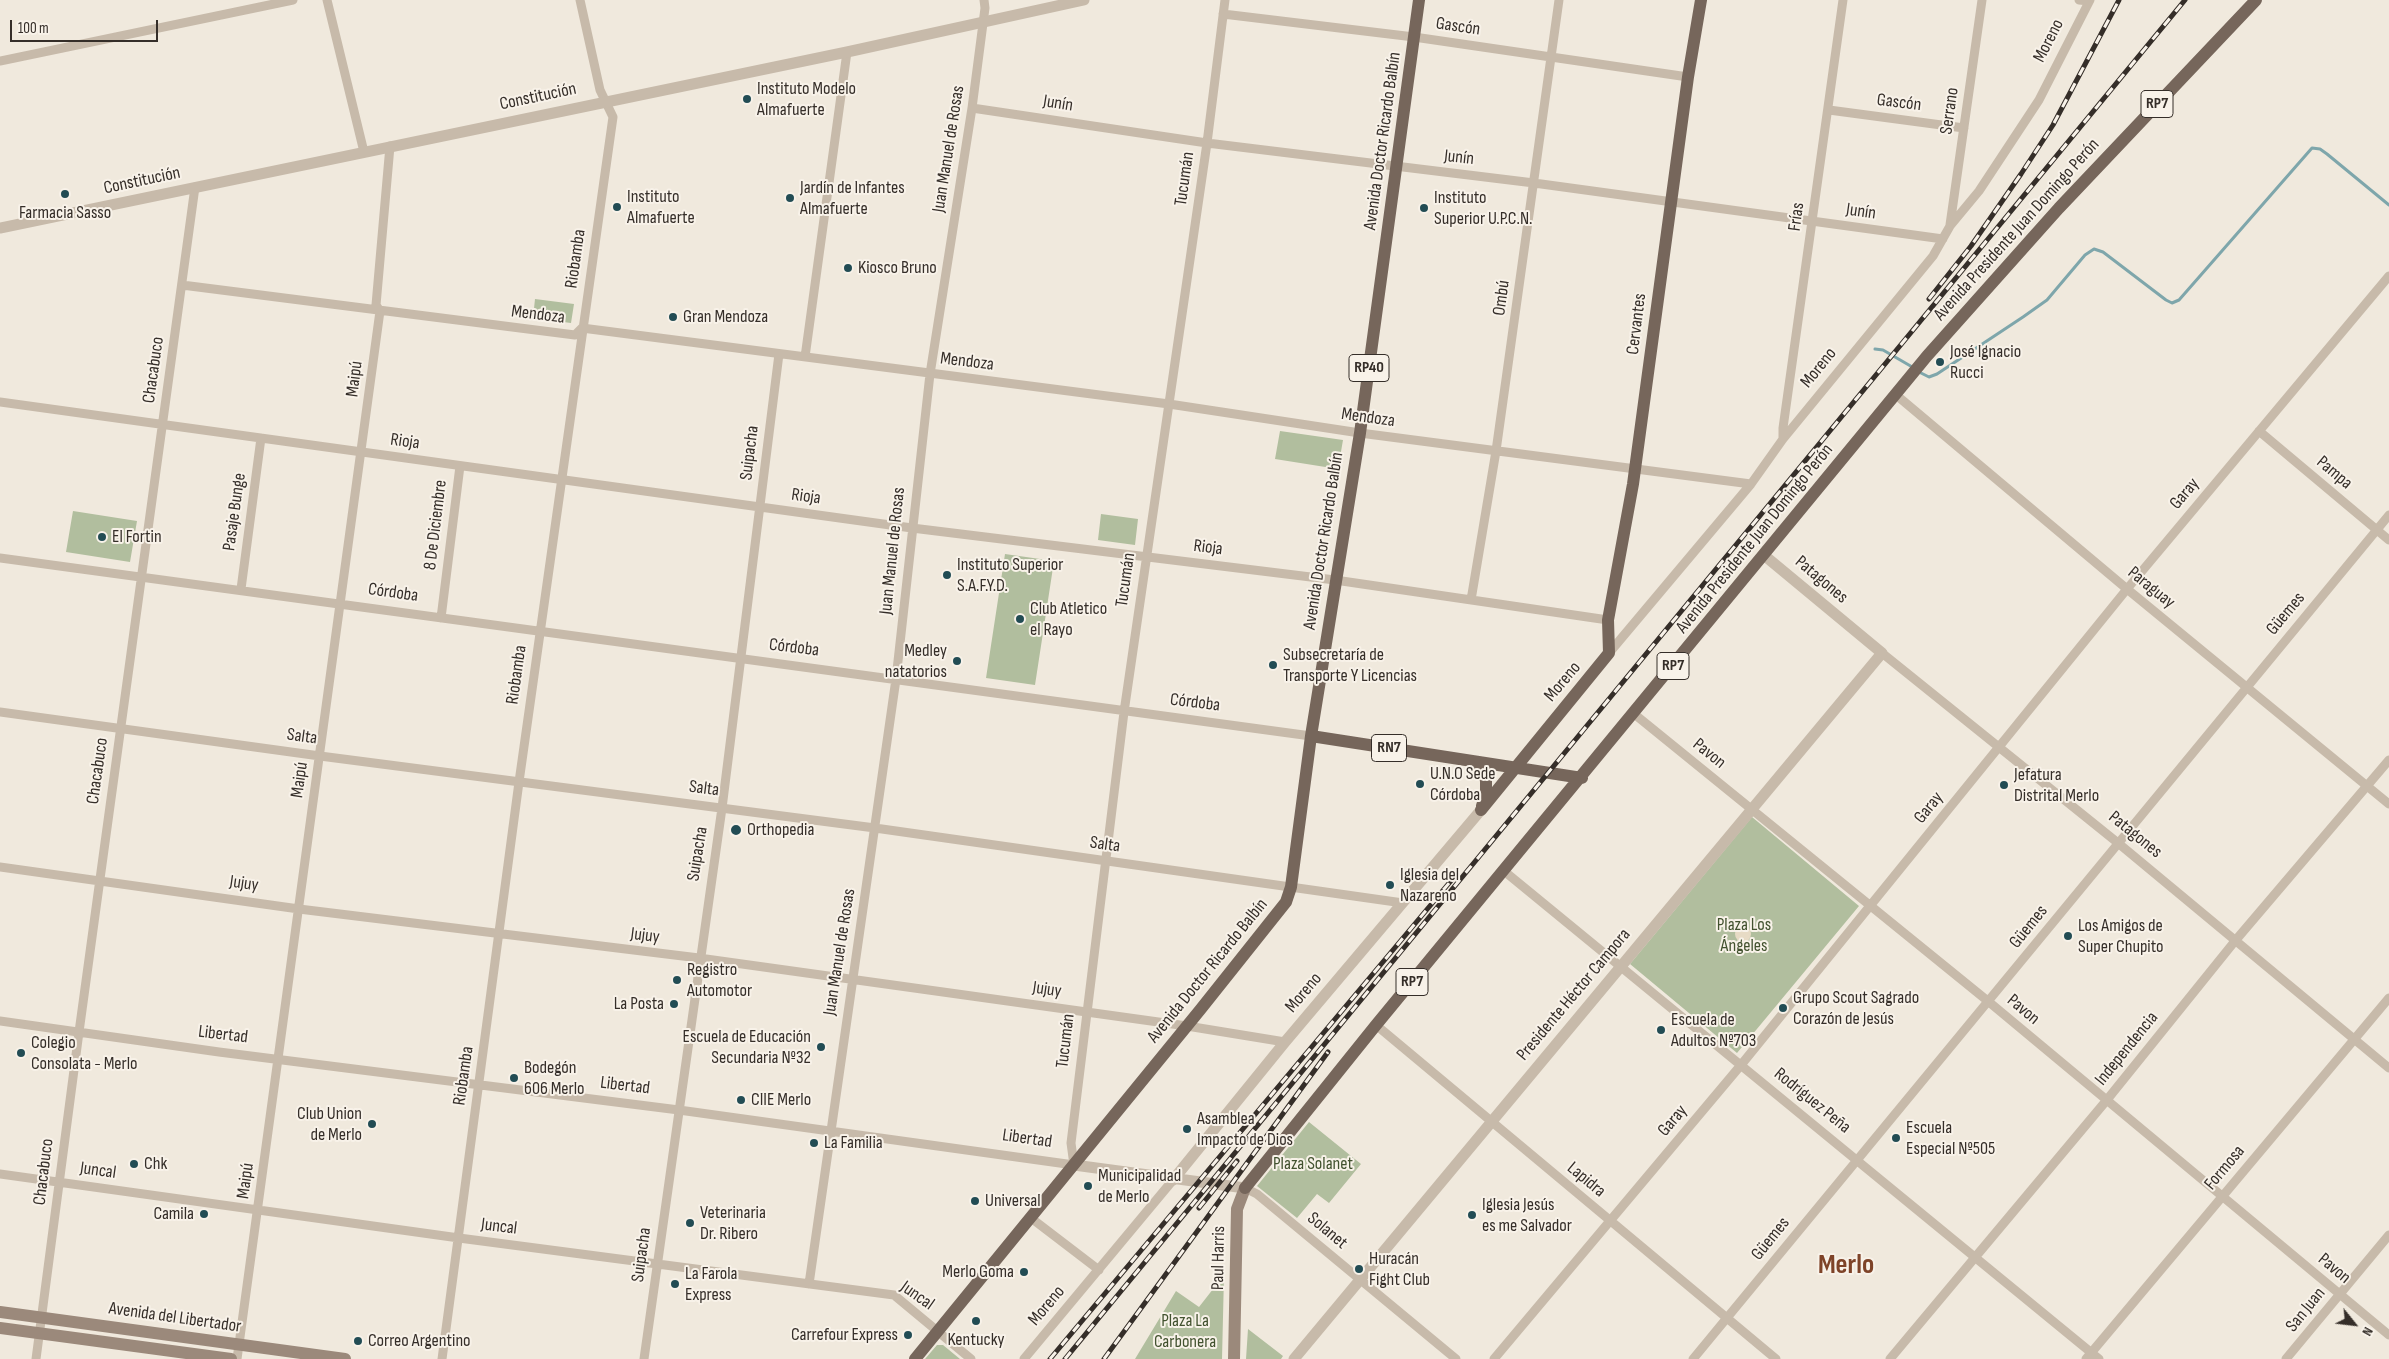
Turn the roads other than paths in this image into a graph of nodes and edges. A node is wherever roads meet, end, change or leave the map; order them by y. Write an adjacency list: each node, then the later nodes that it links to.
1 (293, 0): 20 (street)
2 (327, 0): 28 (street)
3 (580, 0): 22 (street, Riobamba)
4 (984, 0): 16 (street, Juan Manuel de Rosas)
5 (1084, 0): 16 (street, Constitución)
6 (1225, 0): 15 (street, Tucumán)
7 (1419, 0): 17 (main road, Avenida Doctor Ricardo Balbín / RP40)
8 (1559, 0): 19 (street, Ombú)
9 (1701, 0): 21 (main road, Cervantes)
10 (1843, 0): 24 (street, Frías)
11 (1982, 0): 25 (street, Serrano)
12 (2079, 0): 14 (street)
13 (2256, 0): 44 (main road, Avenida Presidente Juan Domingo Perón / RP7)
14 (2090, 1): 34 (street, Moreno)
15 (1223, 14): 17 (street, Gascón); 26 (street, Tucumán)
16 (984, 22): 18 (street, Constitución); 23 (street, Juan Manuel de Rosas)
17 (1414, 37): 19 (street, Gascón); 29 (main road, Avenida Doctor Ricardo Balbín / RP40)
18 (847, 52): 22 (street, Constitución); 42 (street)
19 (1551, 56): 21 (street, Gascón); 30 (street, Ombú)
20 (0, 60)
21 (1688, 77): 32 (main road, Cervantes)
22 (606, 101): 27 (street, Constitución); 40 (street, Riobamba)
23 (972, 108): 26 (street, Junín); 43 (street, Juan Manuel de Rosas)
24 (1829, 110): 25 (street, Gascón); 33 (street, Frías)
25 (1964, 128): 34 (street, Serrano)
26 (1207, 143): 29 (street, Junín); 46 (street, Tucumán)
27 (390, 146): 28 (street, Constitución); 39 (street, Maipú)
28 (364, 152): 31 (street, Constitución)
29 (1397, 168): 30 (street, Junín); 49 (main road, Avenida Doctor Ricardo Balbín / RP40)
30 (1534, 183): 32 (street, Junín); 52 (street, Ombú)
31 (195, 188): 35 (street, Constitución); 38 (street, Chacabuco)
32 (1671, 202): 33 (street, Junín); 55 (main road, Cervantes)
33 (1813, 221): 36 (street, Junín); 51 (street, Frías)
34 (1950, 226): 36 (street, Moreno)
35 (0, 228)
36 (1943, 240): 51 (street, Moreno)
37 (2389, 276): 48 (street, Garay)
38 (182, 285): 39 (street, Mendoza); 47 (street, Chacabuco)
39 (380, 311): 40 (street, Mendoza); 53 (street, Maipú)
40 (582, 328): 41 (street, Mendoza); 56 (street, Riobamba)
41 (779, 354): 42 (street, Mendoza); 58 (street, Suipacha)
42 (805, 357): 43 (street, Mendoza)
43 (930, 374): 46 (street, Mendoza); 60 (street, Juan Manuel de Rosas)
44 (1895, 394): 63 (main road, Avenida Presidente Juan Domingo Perón / RP7); 68 (street, Paraguay)
45 (0, 402): 47 (street, Rioja)
46 (1168, 404): 49 (street, Mendoza); 64 (street, Tucumán)
47 (163, 425): 50 (street, Rioja); 66 (street, Chacabuco)
48 (2259, 431): 61 (street, Pampa); 68 (street, Garay)
49 (1360, 433): 52 (street, Mendoza); 67 (main road, Avenida Doctor Ricardo Balbín / RP40)
50 (262, 438): 53 (street, Rioja); 69 (street, Pasaje Bunge)
51 (1783, 439): 57 (street, Moreno)
52 (1496, 451): 55 (street, Mendoza); 70 (street, Ombú)
53 (362, 452): 54 (street, Rioja); 71 (street, Maipú)
54 (460, 466): 56 (street, Rioja); 72 (street, 8 De Diciembre)
55 (1635, 470): 57 (street, Mendoza); 73 (main road, Cervantes)
56 (561, 479): 58 (street, Rioja); 74 (street, Riobamba)
57 (1750, 484): 75 (street, Moreno)
58 (759, 506): 60 (street, Rioja); 77 (street, Suipacha)
59 (2389, 514): 61 (street, Güemes)
60 (912, 528): 64 (street, Rioja); 78 (street, Juan Manuel de Rosas)
61 (2376, 530): 62 (street, Pampa); 79 (street, Güemes)
62 (2389, 540)
63 (1765, 556): 76 (street, Patagones); 82 (main road, Avenida Presidente Juan Domingo Perón / RP7)
64 (1146, 557): 67 (street, Rioja); 81 (street, Tucumán)
65 (0, 558): 66 (street, Córdoba)
66 (141, 577): 69 (street, Córdoba); 83 (street, Chacabuco)
67 (1335, 580): 70 (street, Rioja); 84 (main road, Avenida Doctor Ricardo Balbín / RP40)
68 (2127, 589): 79 (street, Paraguay); 85 (street, Garay)
69 (241, 590): 71 (street, Córdoba)
70 (1470, 600): 73 (street, Rioja)
71 (341, 604): 72 (street, Córdoba); 86 (street, Maipú)
72 (441, 618): 74 (street, Córdoba)
73 (1608, 620): 75 (main road, Cervantes)
74 (540, 631): 77 (street, Córdoba); 91 (street, Riobamba)
75 (1609, 653): 89 (main road, Moreno)
76 (1882, 653): 85 (street, Patagones); 96 (street, Presidente Héctor Campora)
77 (739, 658): 78 (street, Córdoba); 94 (street, Suipacha)
78 (896, 679): 81 (street, Córdoba); 97 (street, Juan Manuel de Rosas)
79 (2247, 686): 92 (street, Paraguay); 98 (street, Güemes)
80 (0, 712): 83 (street, Salta)
81 (1124, 712): 84 (street, Córdoba); 99 (street, Tucumán)
82 (1633, 713): 90 (main road, Avenida Presidente Juan Domingo Perón / RP7); 96 (street, Pavon)
83 (121, 729): 86 (street, Salta); 102 (street, Chacabuco)
84 (1311, 736): 87 (main road, Córdoba / RN7); 103 (main road, Avenida Doctor Ricardo Balbín)
85 (2000, 748): 98 (street, Patagones); 105 (street, Garay)
86 (320, 756): 91 (street, Salta); 106 (street, Maipú)
87 (1466, 760): 89 (main road, Córdoba / RN7); 95 (main road)
88 (2389, 760): 92 (street, Independencia)
89 (1515, 767): 90 (main road, Córdoba / RN7); 95 (main road, Moreno)
90 (1582, 778): 101 (main road, Avenida Presidente Juan Domingo Perón / RP7)
91 (519, 782): 94 (street, Salta); 107 (street, Riobamba)
92 (2367, 786): 93 (street, Paraguay); 108 (street, Independencia)
93 (2389, 804)
94 (722, 808): 97 (street, Salta); 109 (street, Suipacha)
95 (1481, 810): 104 (street, Moreno)
96 (1750, 810): 105 (street, Pavon); 110 (street, Presidente Héctor Campora)
97 (875, 828): 99 (street, Salta); 111 (street, Juan Manuel de Rosas)
98 (2118, 843): 108 (street, Patagones); 113 (street, Güemes)
99 (1106, 862): 103 (street, Salta); 114 (street, Tucumán)
100 (0, 867): 102 (street, Jujuy)
101 (1504, 870): 110 (street, Rodríguez Peña); 116 (main road, Avenida Presidente Juan Domingo Perón / RP7)
102 (99, 881): 106 (street, Jujuy); 118 (street, Chacabuco)
103 (1291, 887): 104 (street, Salta); 117 (main road, Avenida Doctor Ricardo Balbín)
104 (1402, 903): 120 (street, Moreno)
105 (1870, 905): 113 (street, Pavon); 122 (street, Garay)
106 (299, 908): 107 (street, Jujuy); 121 (street, Maipú)
107 (499, 934): 109 (street, Jujuy); 124 (street, Riobamba)
108 (2235, 941): 119 (street, Patagones); 125 (street, Independencia)
109 (699, 958): 111 (street, Jujuy); 126 (street, Suipacha)
110 (1621, 967): 122 (street, Rodríguez Peña); 127 (street, Presidente Héctor Campora)
111 (851, 980): 114 (street, Jujuy); 128 (street, Juan Manuel de Rosas)
112 (2389, 998): 119 (street, Formosa)
113 (1989, 1002): 125 (street, Pavon); 129 (street, Güemes)
114 (1086, 1012): 117 (street, Jujuy); 130 (street, Tucumán)
115 (0, 1021): 118 (street, Libertad)
116 (1376, 1025): 127 (street, Lapidra); 134 (main road, Avenida Presidente Juan Domingo Perón / RP7)
117 (1187, 1026): 120 (street, Jujuy); 130 (main road, Avenida Doctor Ricardo Balbín)
118 (78, 1032): 121 (street, Libertad); 133 (street, Chacabuco)
119 (2354, 1039): 123 (street, Patagones); 135 (street, Formosa)
120 (1285, 1042): 132 (street, Moreno)
121 (279, 1059): 124 (street, Libertad); 136 (street, Maipú)
122 (1741, 1064): 129 (street, Rodríguez Peña); 138 (street, Garay)
123 (2389, 1068)
124 (479, 1086): 126 (street, Libertad); 140 (street, Riobamba)
125 (2106, 1101): 135 (street, Pavon); 141 (street, Independencia)
126 (679, 1110): 128 (street, Libertad); 142 (street, Suipacha)
127 (1491, 1122): 138 (street, Lapidra); 144 (street, Presidente Héctor Campora)
128 (831, 1130): 130 (street, Libertad); 145 (street, Juan Manuel de Rosas)
129 (1858, 1159): 141 (street, Rodríguez Peña); 149 (street, Güemes)
130 (1074, 1165): 132 (street, Libertad); 137 (main road)
131 (0, 1174): 133 (street, Juncal)
132 (1173, 1180): 134 (street, Libertad); 143 (street, Moreno)
133 (60, 1182): 136 (street, Juncal); 148 (street, Chacabuco)
134 (1245, 1188): 144 (street, Solanet); 165 (main road, Paul Harris)
135 (2222, 1196): 146 (street, Pavon); 155 (street, Formosa)
136 (258, 1211): 140 (street, Juncal); 154 (street, Maipú)
137 (1031, 1218): 143 (street); 151 (main road)
138 (1610, 1220): 149 (street, Lapidra); 168 (street, Garay)
139 (2389, 1235): 146 (street, San Juan)
140 (459, 1238): 142 (street, Juncal); 160 (street, Riobamba)
141 (1974, 1256): 155 (street, Rodríguez Peña); 171 (street, Independencia)
142 (658, 1264): 145 (street, Juncal); 161 (street, Suipacha)
143 (1099, 1270): 164 (street, Moreno)
144 (1360, 1280): 166 (street, Presidente Héctor Campora); 167 (street, Solanet)
145 (808, 1284): 151 (street, Juncal)
146 (2339, 1294): 153 (street, Pavon); 173 (street, San Juan)
147 (0, 1312): 148 (main road, Avenida del Libertador)
148 (41, 1317): 152 (street, Chacabuco); 154 (main road, Avenida del Libertador)
149 (1727, 1318): 169 (street, Güemes); 170 (street, Lapidra)
150 (0, 1328): 152 (main road, Avenida del Libertador)
151 (938, 1331): 162 (main road); 163 (street, Juncal)
152 (39, 1334): 156 (street, Chacabuco); 157 (main road, Avenida del Libertador)
153 (2389, 1335)
154 (239, 1344): 158 (street, Maipú); 159 (main road, Avenida del Libertador)
155 (2089, 1356): 172 (street, Rodríguez Peña)
156 (36, 1359)
157 (231, 1359)
158 (237, 1359)
159 (345, 1359)
160 (442, 1359)
161 (644, 1359)
162 (915, 1359)
163 (971, 1359)
164 (1024, 1359)
165 (1234, 1359)
166 (1294, 1359)
167 (1456, 1359)
168 (1494, 1359)
169 (1693, 1359)
170 (1776, 1359)
171 (1890, 1359)
172 (2099, 1359)
173 (2286, 1359)

